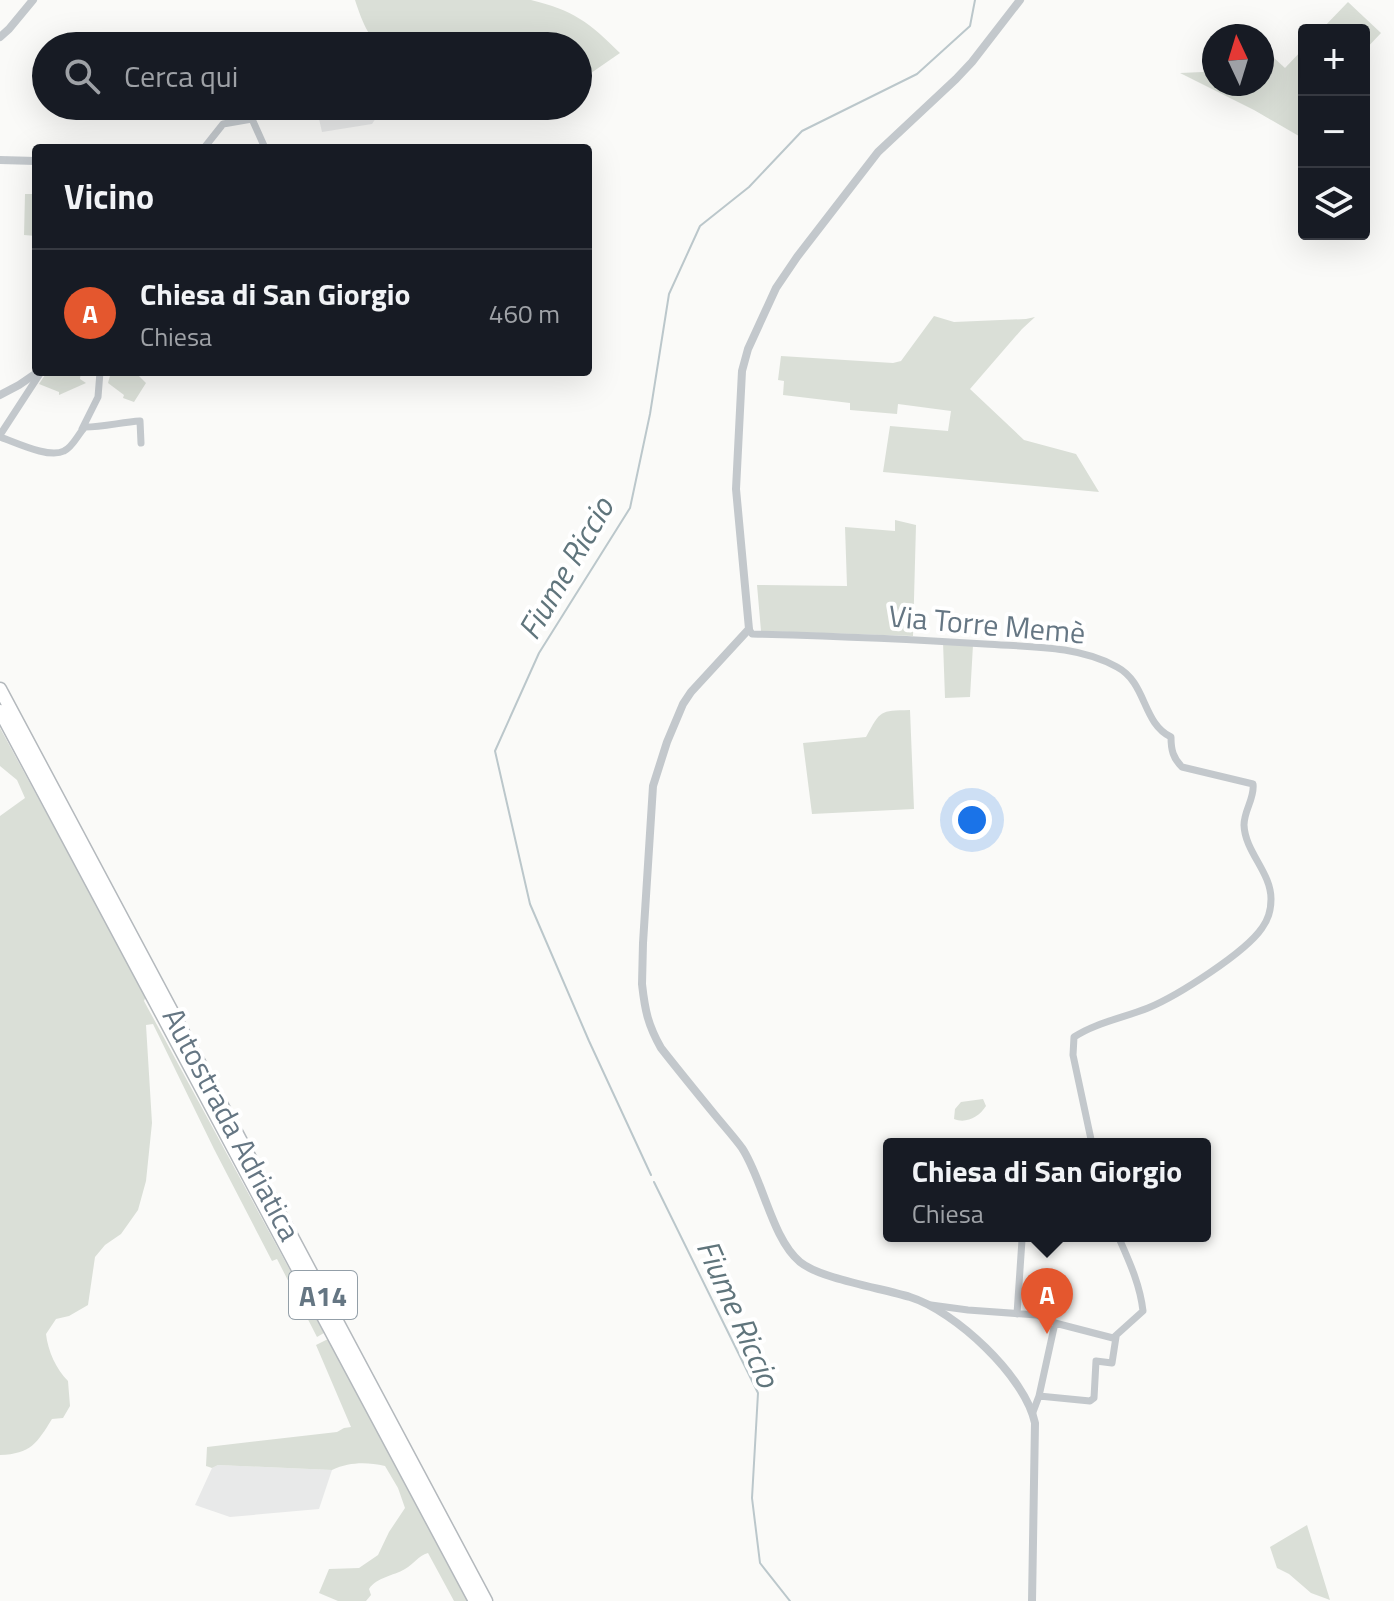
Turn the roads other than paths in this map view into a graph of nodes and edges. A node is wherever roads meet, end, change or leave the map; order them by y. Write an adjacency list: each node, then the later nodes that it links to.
1 (33, 0): 3 (street)
2 (1020, 0): 17 (street)
3 (0, 37)
4 (246, 120): 6 (street)
5 (252, 120): 7 (street)
6 (207, 144)
7 (263, 144)
8 (0, 160): 9 (street)
9 (32, 161)
10 (33, 376): 13 (street)
11 (38, 376): 15 (street)
12 (100, 376): 14 (street)
13 (0, 395)
14 (82, 429): 15 (street); 16 (street)
15 (0, 436)
16 (141, 443)
17 (749, 629): 22 (street, Via Torre Memè); 25 (street)
18 (0, 689): 20 (highway, Autostrada Adriatica / A14)
19 (0, 711): 20 (highway, Autostrada Adriatica / A14)
20 (23, 743): 21 (highway, Autostrada Adriatica / A14)
21 (155, 991): 31 (highway, Autostrada Adriatica / A14); 32 (highway, Autostrada Adriatica / A14)
22 (1091, 1138)
23 (1022, 1242): 26 (street)
24 (1121, 1242): 28 (street)
25 (929, 1305): 26 (street); 30 (street)
26 (1017, 1314): 27 (street)
27 (1055, 1323): 28 (street); 29 (street)
28 (1116, 1337): 29 (street)
29 (1039, 1396): 30 (street)
30 (1033, 1412): 33 (street)
31 (475, 1601)
32 (486, 1601)
33 (1032, 1601)

